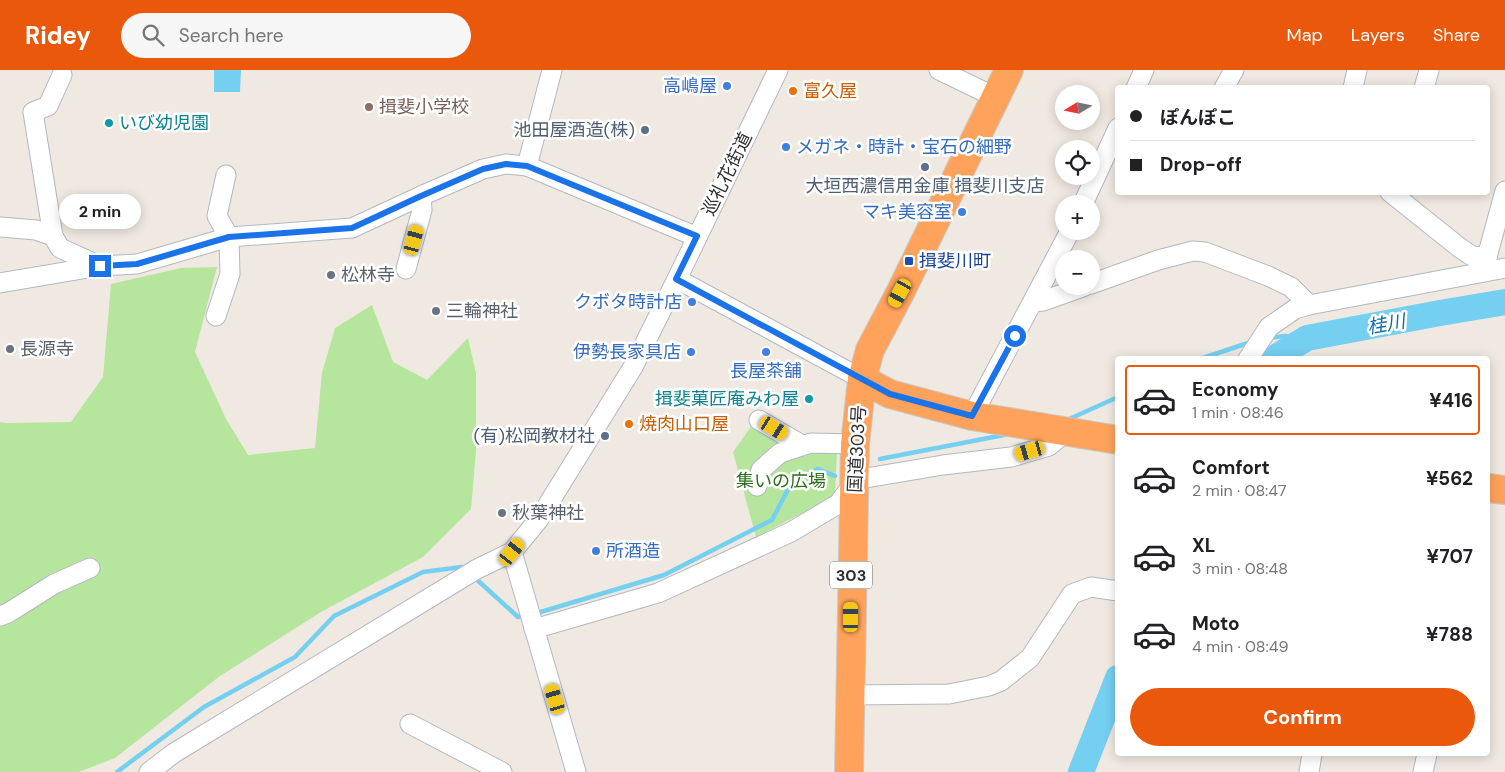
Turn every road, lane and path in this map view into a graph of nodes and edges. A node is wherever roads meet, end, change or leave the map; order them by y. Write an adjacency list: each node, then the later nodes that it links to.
1 (552, 70): 17 (street)
2 (778, 70): 25 (street, 巡礼花街道)
3 (939, 70): 14 (street)
4 (1009, 70): 14 (highway, 国道303号 / 303)
5 (1144, 70): 10 (street)
6 (1234, 70): 11 (street)
7 (1357, 70): 12 (street)
8 (1429, 70): 13 (street)
9 (62, 75): 24 (street)
10 (1137, 85)
11 (1226, 85)
12 (1353, 85)
13 (1425, 85)
14 (995, 97): 40 (highway, 国道303号 / 303)
15 (1115, 142): 16 (street)
16 (1112, 155): 20 (street)
17 (527, 166): 22 (street); 25 (street)
18 (226, 175): 26 (street)
19 (1505, 191): 28 (street)
20 (1088, 195)
21 (1394, 195): 28 (street)
22 (421, 196): 26 (street); 31 (street)
23 (0, 227): 24 (street)
24 (53, 236): 29 (street)
25 (697, 236): 32 (street, 巡礼花街道)
26 (229, 237): 29 (street); 38 (street)
27 (1065, 240): 36 (street)
28 (1487, 264): 30 (street); 37 (street)
29 (100, 266): 34 (street)
30 (1505, 268)
31 (406, 269)
32 (676, 279): 40 (street); 51 (street, 巡礼花街道)
33 (1100, 281): 37 (street)
34 (0, 283)
35 (1060, 295): 36 (street)
36 (1033, 302): 41 (street)
37 (1309, 305): 39 (street)
38 (216, 316)
39 (1250, 356)
40 (862, 378): 41 (highway); 45 (highway, 国道303号 / 303)
41 (972, 416): 43 (highway)
42 (759, 420): 46 (street)
43 (1066, 432): 44 (highway); 47 (street)
44 (1115, 440)
45 (855, 444): 46 (street); 47 (highway, 国道303号 / 303)
46 (802, 445): 48 (street)
47 (854, 483): 55 (street); 56 (highway, 国道303号 / 303)
48 (757, 486)
49 (1490, 488): 50 (highway)
50 (1505, 490)
51 (512, 552): 55 (street); 60 (street)
52 (90, 568): 54 (street)
53 (1115, 591): 56 (street)
54 (0, 616)
55 (533, 626): 62 (street)
56 (850, 695): 63 (highway, 国道303号 / 303)
57 (410, 724): 61 (street)
58 (1312, 756): 64 (street)
59 (1426, 756): 65 (street)
60 (149, 772)
61 (502, 772)
62 (576, 772)
63 (848, 772)
64 (1309, 772)
65 (1423, 772)

